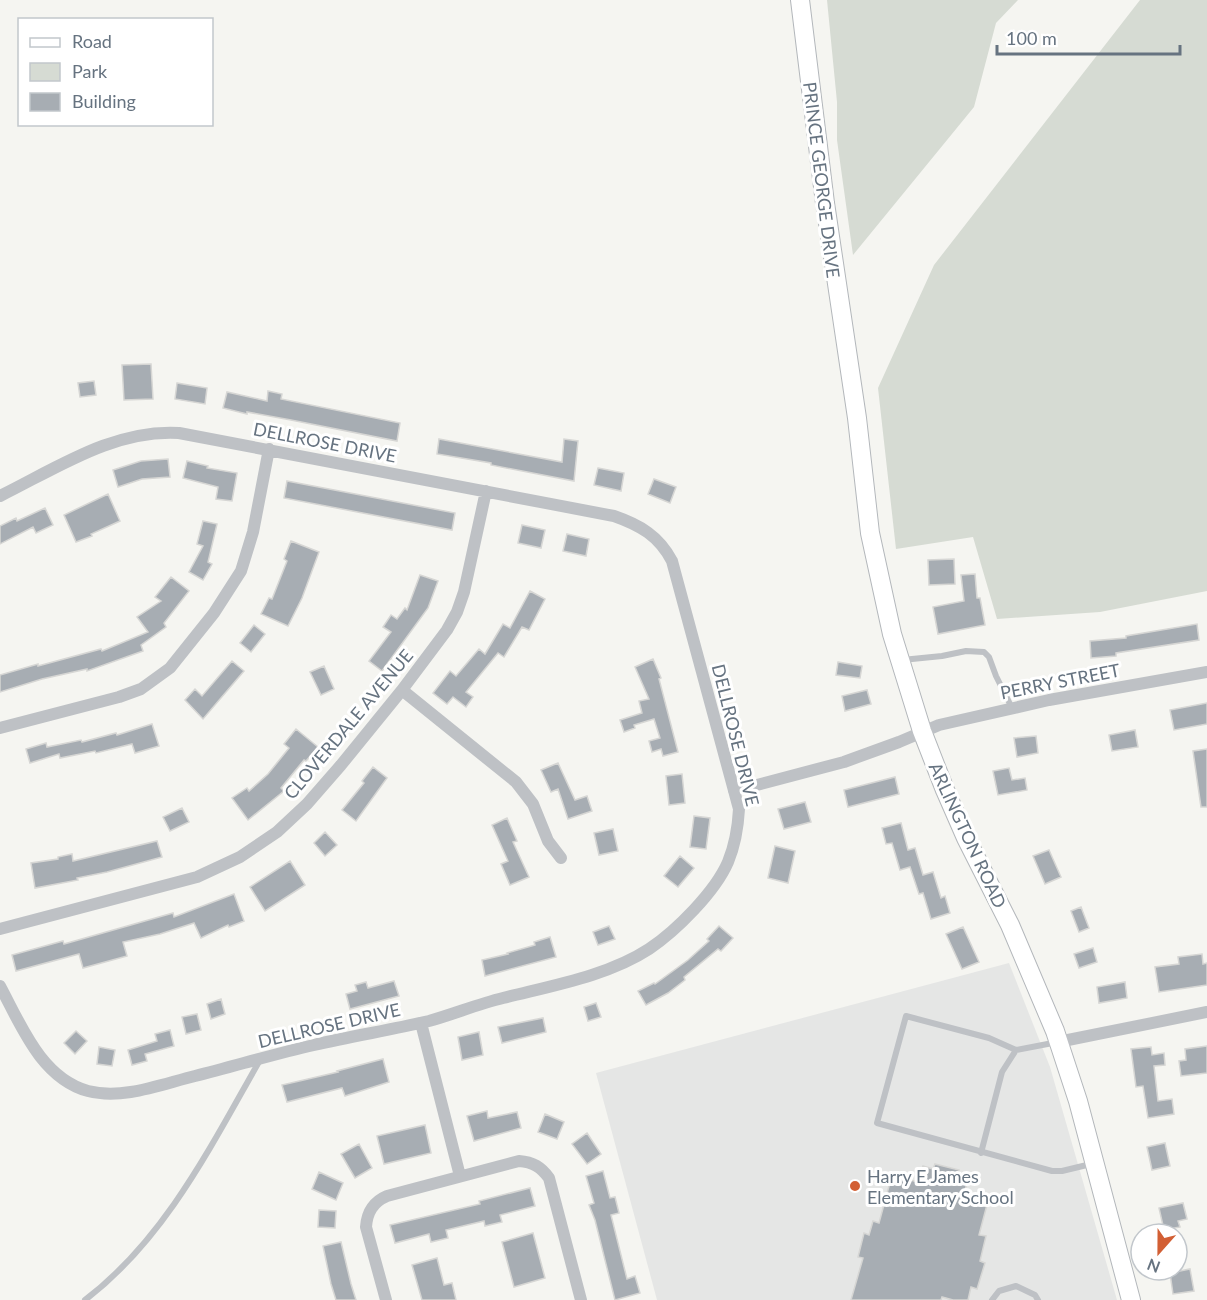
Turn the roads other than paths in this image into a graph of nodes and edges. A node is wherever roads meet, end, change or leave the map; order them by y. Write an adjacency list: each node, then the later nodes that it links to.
1 (800, 0): 2 (main road, PRINCE GEORGE DRIVE)
2 (848, 359): 6 (main road, ARLINGTON ROAD)
3 (269, 449): 4 (street, DELLROSE DRIVE); 5 (street, DELLROSE DRIVE); 10 (street)
4 (486, 492): 8 (street, CLOVERDALE AVENUE); 12 (street, DELLROSE DRIVE)
5 (0, 496)
6 (900, 660): 9 (lane); 11 (main road, ARLINGTON ROAD)
7 (1207, 672): 9 (street, PERRY STREET)
8 (402, 690): 13 (street); 14 (street, CLOVERDALE AVENUE)
9 (1012, 708): 11 (street, PERRY STREET)
10 (0, 728)
11 (922, 731): 12 (street, PERRY STREET); 18 (main road, ARLINGTON ROAD)
12 (735, 791): 17 (street, DELLROSE DRIVE)
13 (561, 858)
14 (0, 929)
15 (0, 986): 20 (street, DELLROSE DRIVE)
16 (1207, 1012): 18 (street)
17 (420, 1023): 20 (street, DELLROSE DRIVE); 23 (street)
18 (1058, 1042): 19 (lane); 22 (main road, ARLINGTON ROAD)
19 (1016, 1050): 21 (lane); 21 (lane)
20 (261, 1059): 24 (lane)
21 (981, 1152): 22 (lane)
22 (1095, 1163): 29 (main road, ARLINGTON ROAD)
23 (460, 1176): 25 (street); 26 (street)
24 (85, 1300)
25 (386, 1300)
26 (581, 1300)
27 (992, 1300): 28 (lane)
28 (1038, 1300)
29 (1131, 1300)

